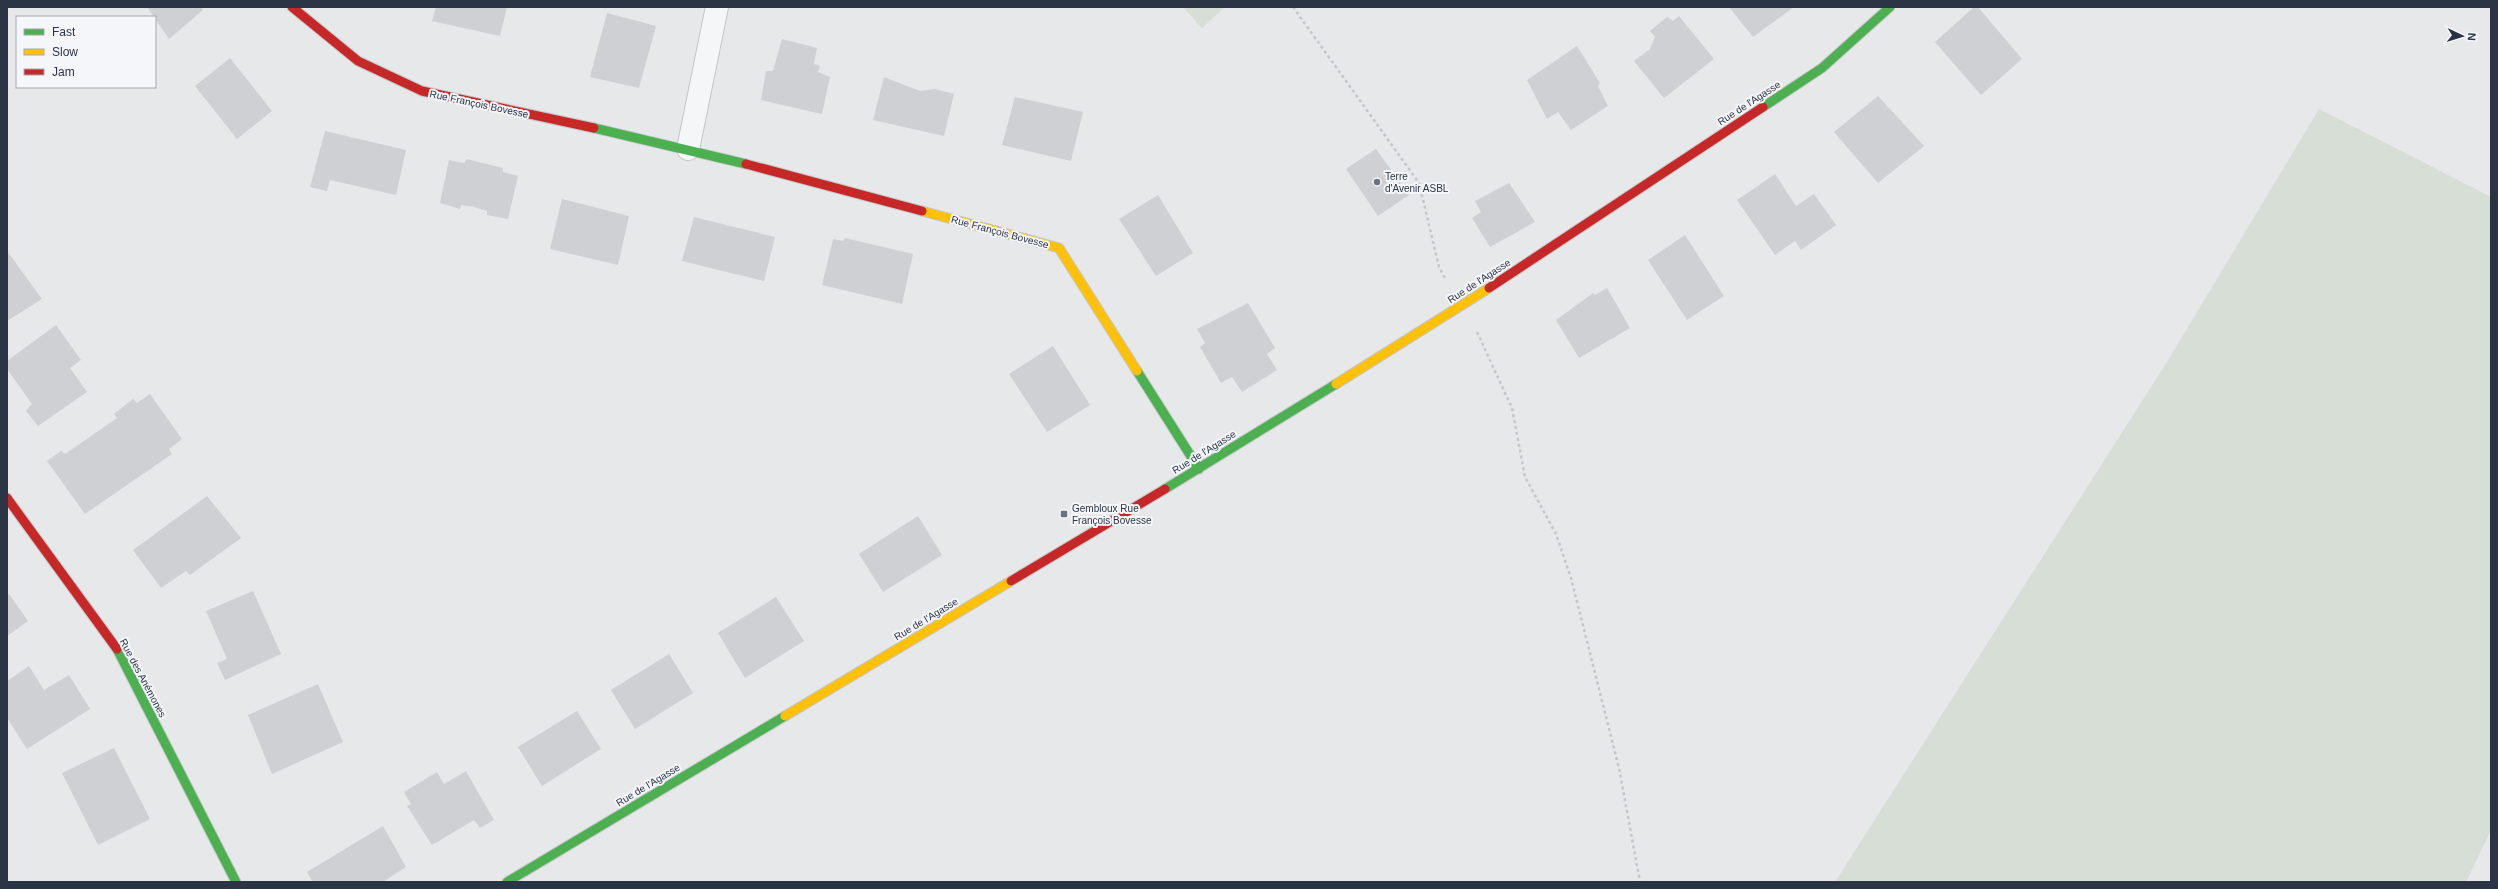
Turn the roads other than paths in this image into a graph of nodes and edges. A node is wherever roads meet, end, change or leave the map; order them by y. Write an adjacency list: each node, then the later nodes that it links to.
1 (292, 7): 4 (street, Rue François Bovesse)
2 (717, 7): 4 (street)
3 (1890, 7): 5 (street, Rue de l'Agasse)
4 (688, 149): 5 (street, Rue François Bovesse)
5 (1199, 469): 8 (street, Rue de l'Agasse)
6 (7, 498): 7 (street, Rue des Anémones)
7 (236, 882)
8 (507, 882)

